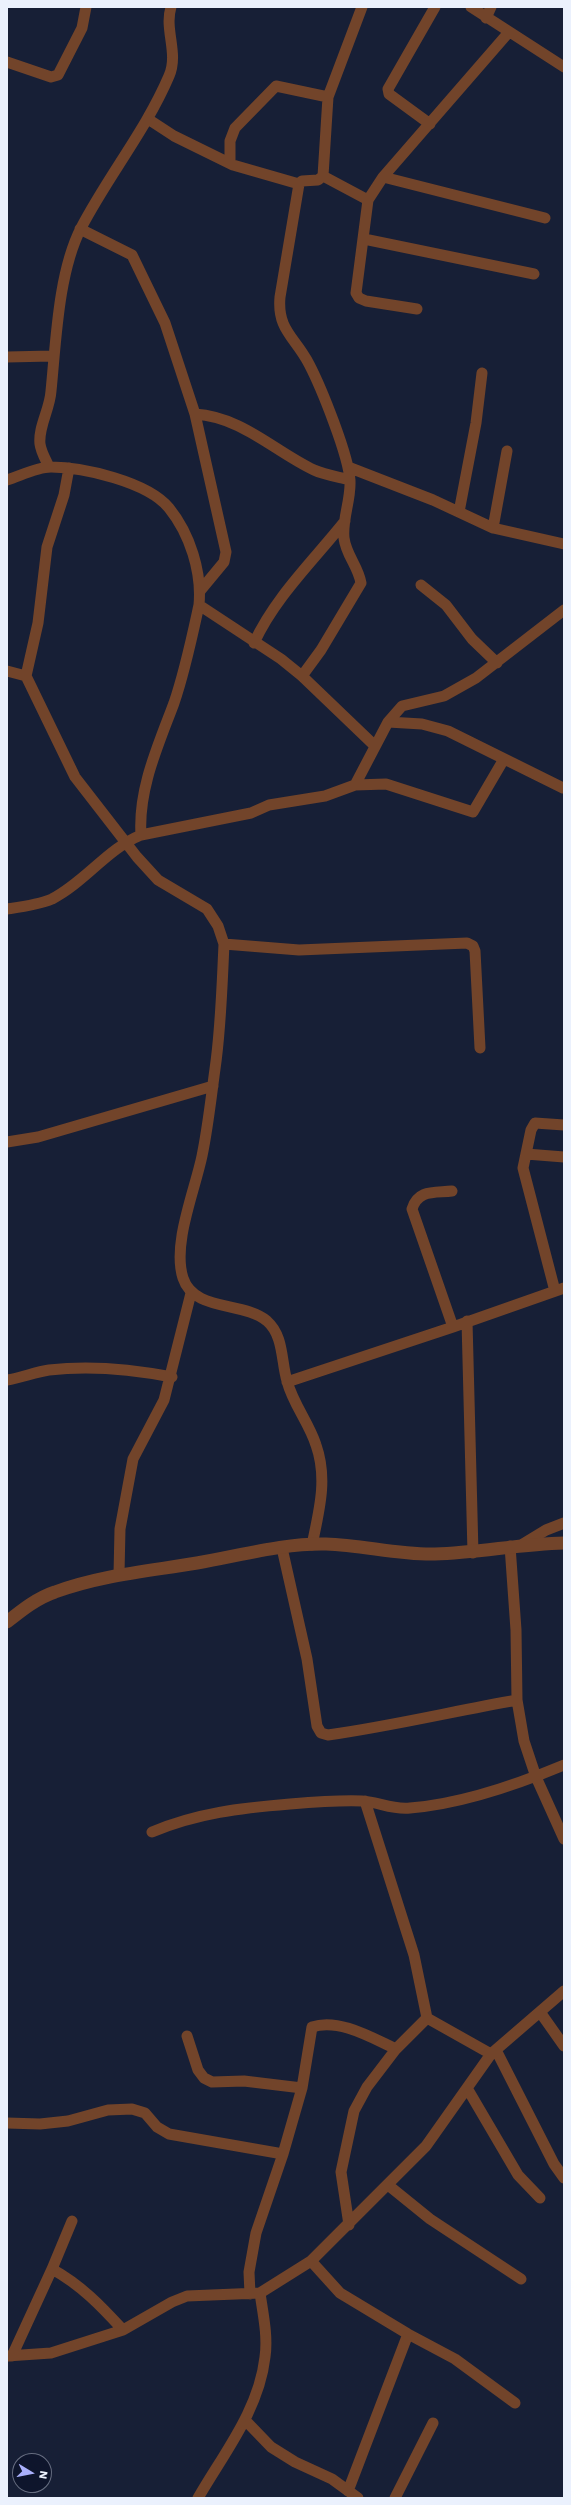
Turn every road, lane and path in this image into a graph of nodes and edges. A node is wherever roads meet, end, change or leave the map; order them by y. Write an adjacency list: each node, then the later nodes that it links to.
1 (86, 7): 9 (street)
2 (168, 7): 12 (street)
3 (362, 7): 11 (street)
4 (435, 7): 13 (street)
5 (471, 7): 7 (street)
6 (491, 7): 7 (street)
7 (486, 18): 8 (street)
8 (509, 32): 10 (street); 13 (street)
9 (7, 62)
10 (564, 67)
11 (328, 97): 14 (street); 15 (street)
12 (148, 119): 14 (street); 20 (street)
13 (430, 124): 16 (street)
14 (230, 163): 17 (street)
15 (323, 176): 17 (street); 18 (street)
16 (383, 176): 18 (street); 19 (street)
17 (299, 184): 30 (street)
18 (368, 200): 21 (street)
19 (545, 218)
20 (80, 229): 24 (street); 27 (street)
21 (364, 239): 22 (street); 23 (street)
22 (534, 274)
23 (417, 309)
24 (52, 356): 25 (street); 29 (street)
25 (7, 357)
26 (482, 373): 34 (street)
27 (195, 414): 33 (street); 39 (street)
28 (507, 451): 36 (street)
29 (49, 467): 31 (street); 32 (street)
30 (348, 467): 33 (street); 34 (street)
31 (69, 468): 39 (street); 45 (street)
32 (7, 480)
33 (350, 480): 35 (street)
34 (458, 512): 36 (street)
35 (345, 521): 42 (street); 46 (street)
36 (493, 528): 37 (street)
37 (564, 544)
38 (421, 585): 43 (street)
39 (200, 591): 40 (street)
40 (199, 605): 42 (street); 52 (street)
41 (564, 610): 43 (street)
42 (254, 642): 46 (street)
43 (497, 663): 47 (street)
44 (7, 671): 45 (street)
45 (26, 676): 53 (street)
46 (302, 676): 48 (street)
47 (388, 722): 48 (street); 49 (street)
48 (375, 746): 50 (street)
49 (504, 759): 50 (street); 51 (street)
50 (355, 785): 52 (street)
51 (563, 788)
52 (141, 835): 53 (street)
53 (125, 842): 54 (street); 55 (street)
54 (7, 909)
55 (224, 944): 56 (street); 57 (street)
56 (480, 1048)
57 (213, 1086): 59 (street); 64 (street)
58 (564, 1125): 60 (street)
59 (7, 1142)
60 (526, 1154): 61 (street); 63 (street)
61 (564, 1157)
62 (452, 1191): 66 (street)
63 (559, 1289): 65 (street)
64 (191, 1293): 67 (street); 69 (street)
65 (467, 1321): 66 (street); 75 (street)
66 (453, 1328): 69 (street)
67 (172, 1377): 68 (street); 76 (street)
68 (7, 1380)
69 (287, 1382): 72 (street)
70 (564, 1524): 73 (street)
71 (564, 1543): 73 (street)
72 (312, 1545): 74 (street); 75 (street)
73 (517, 1545): 75 (street); 78 (street)
74 (282, 1548): 76 (street); 78 (street)
75 (473, 1553)
76 (119, 1574): 77 (street)
77 (7, 1622)
78 (517, 1700): 80 (street)
79 (564, 1765): 80 (street)
80 (536, 1777): 81 (street); 83 (street)
81 (365, 1802): 82 (street); 86 (street)
82 (152, 1832)
83 (563, 1837)
84 (564, 1991): 85 (street)
85 (540, 2012): 88 (street); 90 (street)
86 (427, 2018): 89 (street); 90 (street)
87 (187, 2036): 91 (street)
88 (564, 2046)
89 (396, 2049): 91 (street); 99 (street)
90 (494, 2052): 92 (street); 95 (street)
91 (302, 2088): 94 (street)
92 (467, 2088): 96 (street); 97 (street)
93 (7, 2123): 94 (street)
94 (283, 2154): 103 (street)
95 (564, 2178)
96 (388, 2185): 99 (street); 102 (street)
97 (540, 2198)
98 (72, 2221): 101 (street)
99 (348, 2225): 100 (street)
100 (311, 2261): 103 (street); 105 (street)
101 (52, 2269): 104 (street); 106 (street)
102 (522, 2279)
103 (255, 2294): 104 (street); 108 (street)
104 (123, 2330): 106 (street)
105 (408, 2334): 107 (street); 110 (street)
106 (9, 2356)
107 (515, 2403)
108 (246, 2420): 110 (street); 111 (street)
109 (433, 2423): 112 (street)
110 (353, 2495)
111 (198, 2498)
112 (394, 2498)

